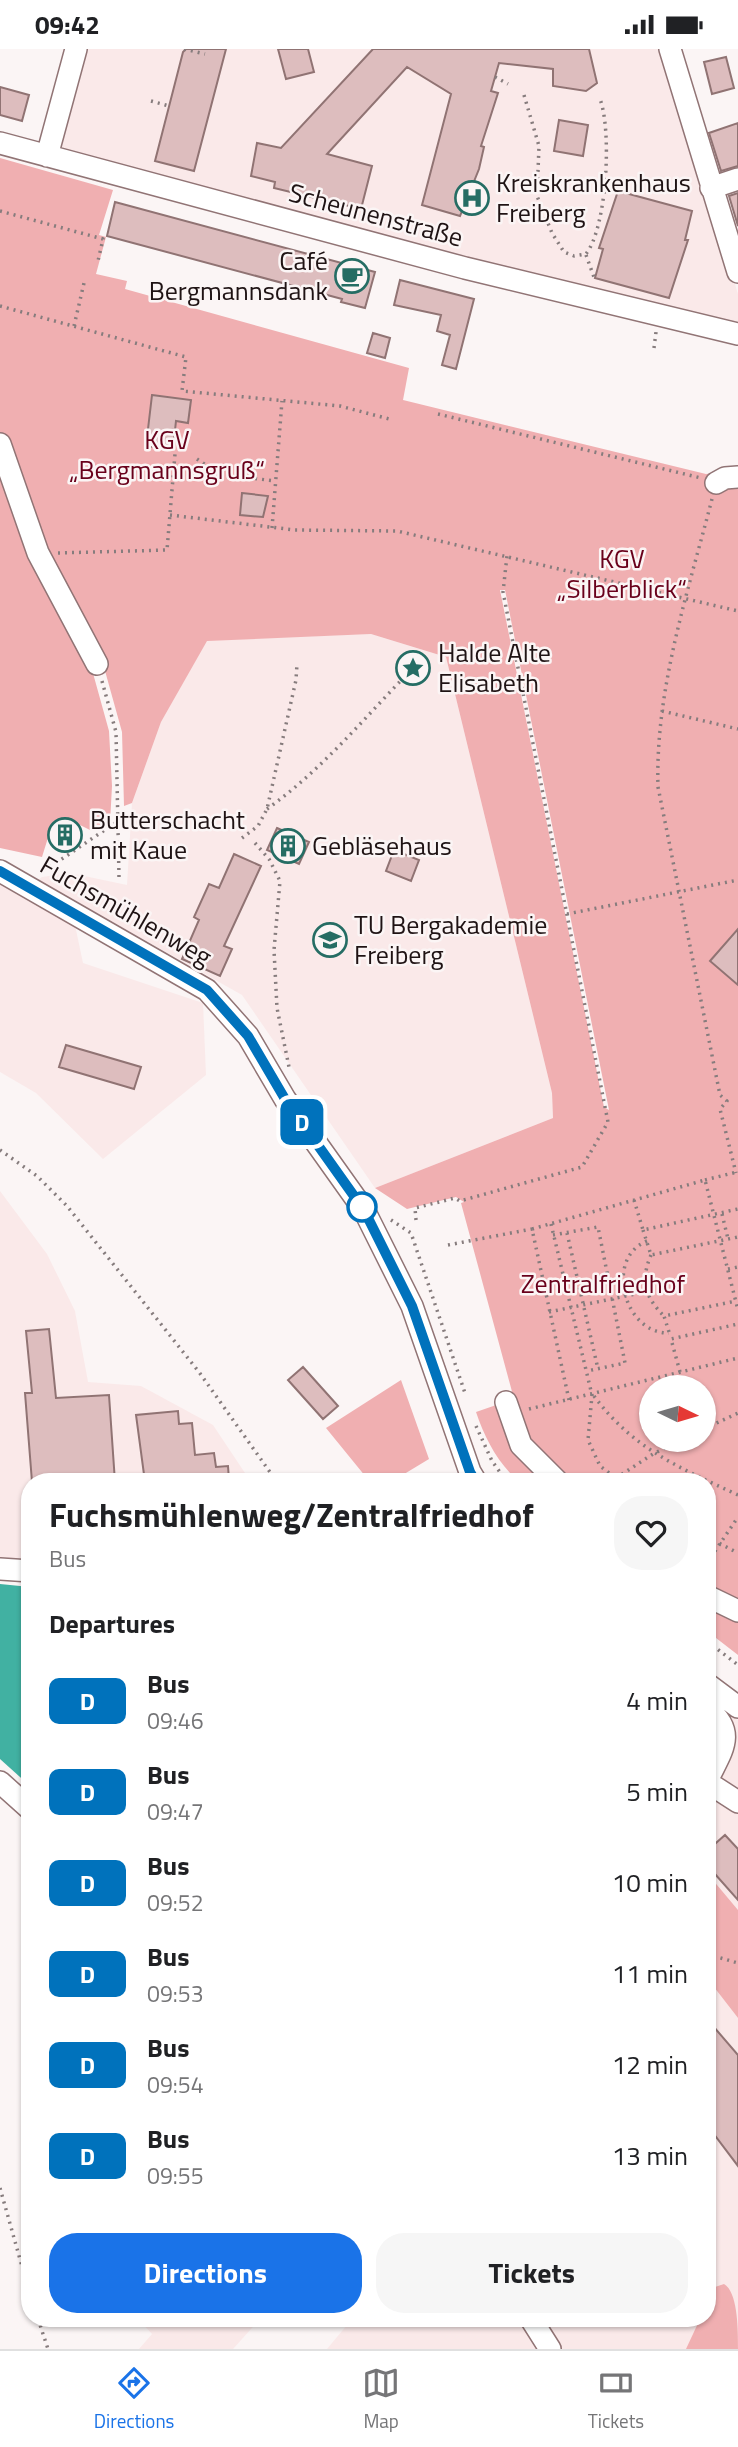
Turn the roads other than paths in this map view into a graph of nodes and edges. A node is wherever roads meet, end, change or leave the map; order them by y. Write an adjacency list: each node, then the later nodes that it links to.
1 (76, 49): 4 (street)
2 (670, 49): 6 (street)
3 (0, 143): 4 (street, Scheunenstraße)
4 (47, 156): 8 (street, Scheunenstraße)
5 (738, 179): 6 (street)
6 (711, 188): 7 (street)
7 (738, 272)
8 (738, 334)
9 (0, 444): 12 (street)
10 (738, 477): 11 (street)
11 (716, 483)
12 (97, 664)
13 (0, 871): 15 (street, Fuchsmühlenweg)
14 (508, 1408): 16 (street)
15 (471, 1473)
16 (549, 1473)
17 (0, 1569): 18 (street)
18 (21, 1570)
19 (716, 1600): 20 (street)
20 (738, 1611)
21 (716, 1691): 22 (street)
22 (738, 1707)
23 (716, 1716): 24 (street)
24 (716, 1762)
25 (0, 1782): 27 (street)
26 (716, 1788): 28 (street)
27 (21, 1801)
28 (738, 1802)
29 (536, 2327): 30 (street)
30 (550, 2349)

